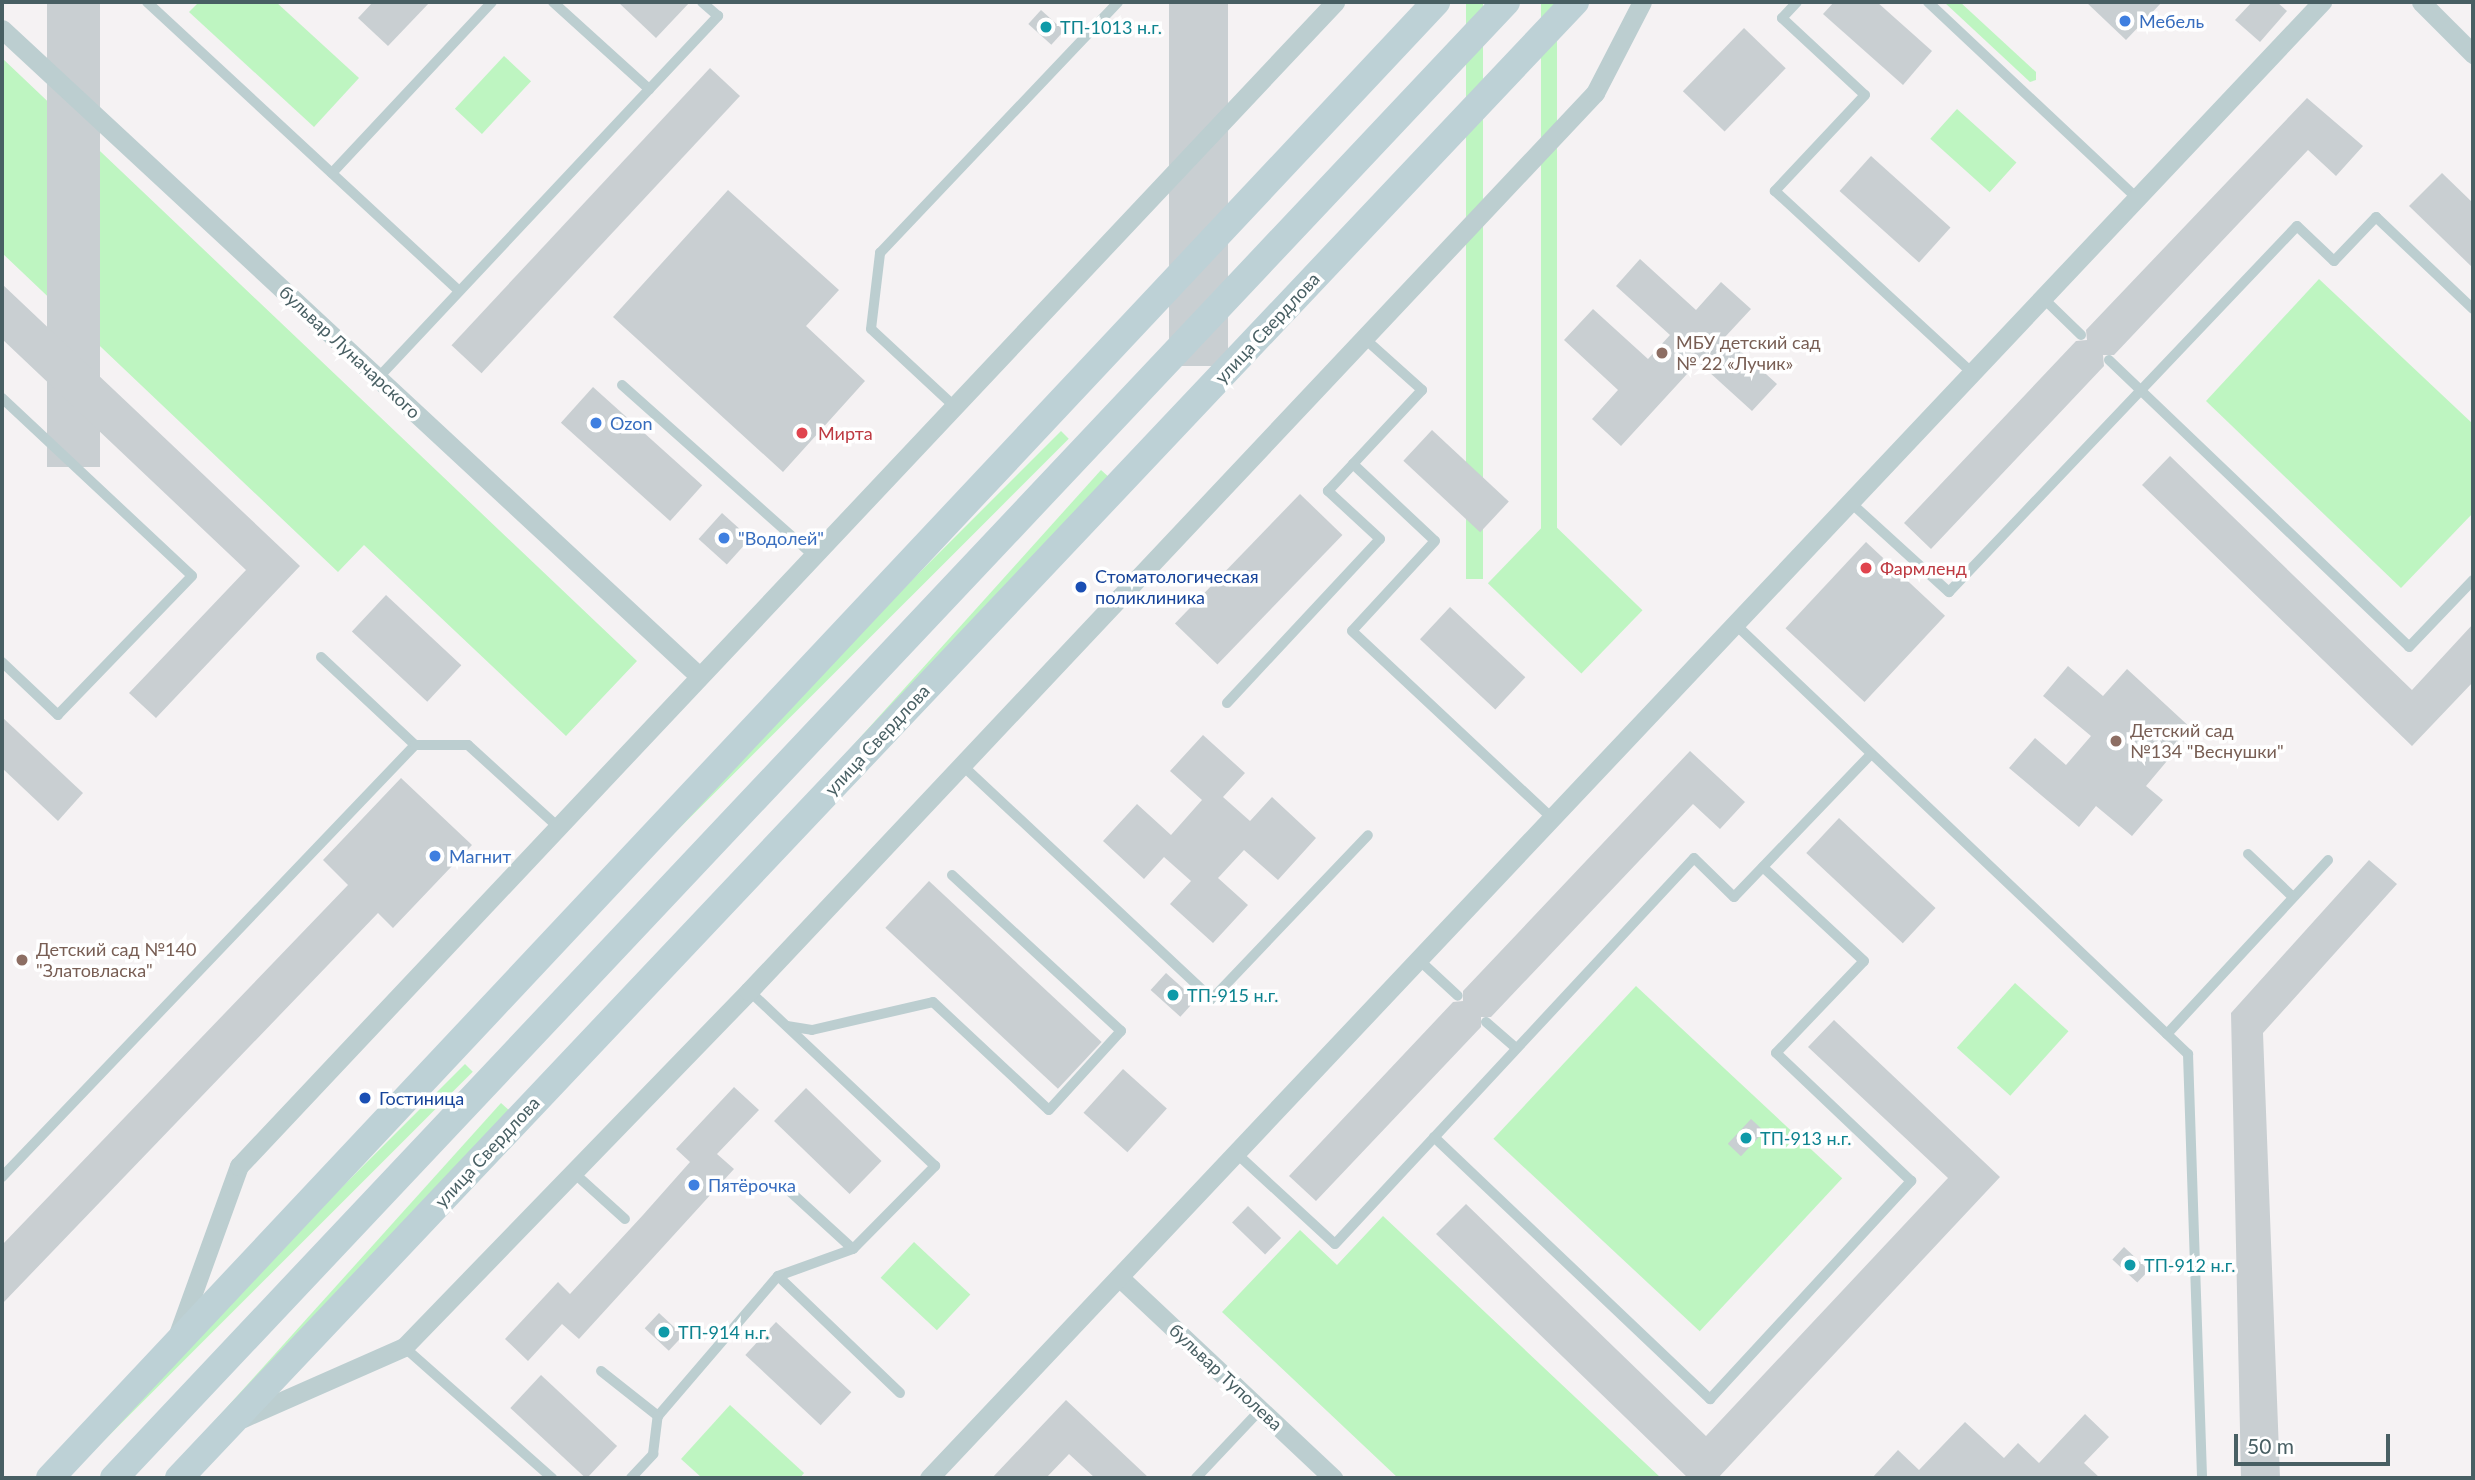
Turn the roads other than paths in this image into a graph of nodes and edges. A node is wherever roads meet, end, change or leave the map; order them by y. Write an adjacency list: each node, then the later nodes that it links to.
1 (147, 2): 18 (lane)
2 (492, 2): 18 (lane)
3 (553, 2): 17 (lane)
4 (702, 2): 17 (lane)
5 (1118, 2): 31 (lane)
6 (1335, 2): 31 (street)
7 (1436, 2): 68 (main road)
8 (1506, 2): 77 (main road)
9 (1575, 2): 74 (main road, улица Свердлова)
10 (1642, 2): 24 (street)
11 (1797, 2): 26 (lane)
12 (1928, 2): 19 (lane)
13 (2322, 2): 19 (street)
14 (2421, 2): 16 (street)
15 (2, 29): 27 (street, бульвар Луначарского)
16 (2473, 54)
17 (649, 89): 20 (lane)
18 (332, 173): 20 (lane)
19 (2137, 198): 21 (street)
20 (459, 291): 27 (lane)
21 (2043, 298): 23 (lane); 26 (street)
22 (2473, 309): 29 (lane)
23 (2081, 335)
24 (1364, 338): 32 (lane); 43 (street)
25 (2109, 360): 29 (lane)
26 (1972, 373): 33 (street)
27 (378, 378): 39 (street, бульвар Луначарского)
28 (622, 385): 34 (lane)
29 (2143, 389): 33 (lane); 35 (lane)
30 (2, 398): 38 (lane)
31 (954, 405): 34 (street)
32 (1353, 464): 40 (lane); 44 (lane)
33 (1850, 502): 36 (street)
34 (813, 555): 39 (street)
35 (2473, 580)
36 (1735, 624): 42 (lane); 44 (street)
37 (321, 657): 41 (lane)
38 (2, 662)
39 (698, 675): 45 (street)
40 (1227, 703)
41 (415, 745): 45 (lane); 62 (lane)
42 (1871, 754): 49 (lane); 57 (lane)
43 (961, 764): 46 (lane); 53 (street)
44 (1552, 818): 52 (street)
45 (557, 826): 68 (street)
46 (1368, 835)
47 (2248, 854): 51 (lane)
48 (2328, 860): 51 (lane)
49 (1763, 867): 58 (lane); 59 (lane)
50 (952, 875): 56 (lane)
51 (2293, 897): 57 (lane)
52 (1418, 959): 54 (lane); 60 (street)
53 (749, 990): 56 (lane); 61 (street)
54 (1458, 996)
55 (1486, 1021): 58 (lane)
56 (786, 1026): 65 (lane)
57 (2167, 1034): 83 (lane)
58 (1516, 1048): 59 (lane)
59 (1434, 1137): 60 (lane)
60 (1236, 1153): 67 (street)
61 (573, 1172): 64 (lane); 69 (street)
62 (2, 1177)
63 (784, 1186): 65 (lane)
64 (625, 1219)
65 (853, 1249): 66 (lane)
66 (778, 1276): 71 (lane); 73 (lane)
67 (1119, 1277): 72 (street, бульвар Туполева); 80 (street)
68 (175, 1342): 76 (main road)
69 (404, 1347): 74 (street); 78 (lane)
70 (601, 1371): 73 (lane)
71 (900, 1393)
72 (1260, 1410): 81 (lane); 82 (street, бульвар Туполева)
73 (657, 1416): 79 (lane)
74 (232, 1422): 75 (main road, улица Свердлова)
75 (183, 1477)
76 (50, 1478)
77 (114, 1478)
78 (552, 1478)
79 (631, 1478)
80 (929, 1478)
81 (1196, 1478)
82 (1332, 1478)
83 (2202, 1478)

